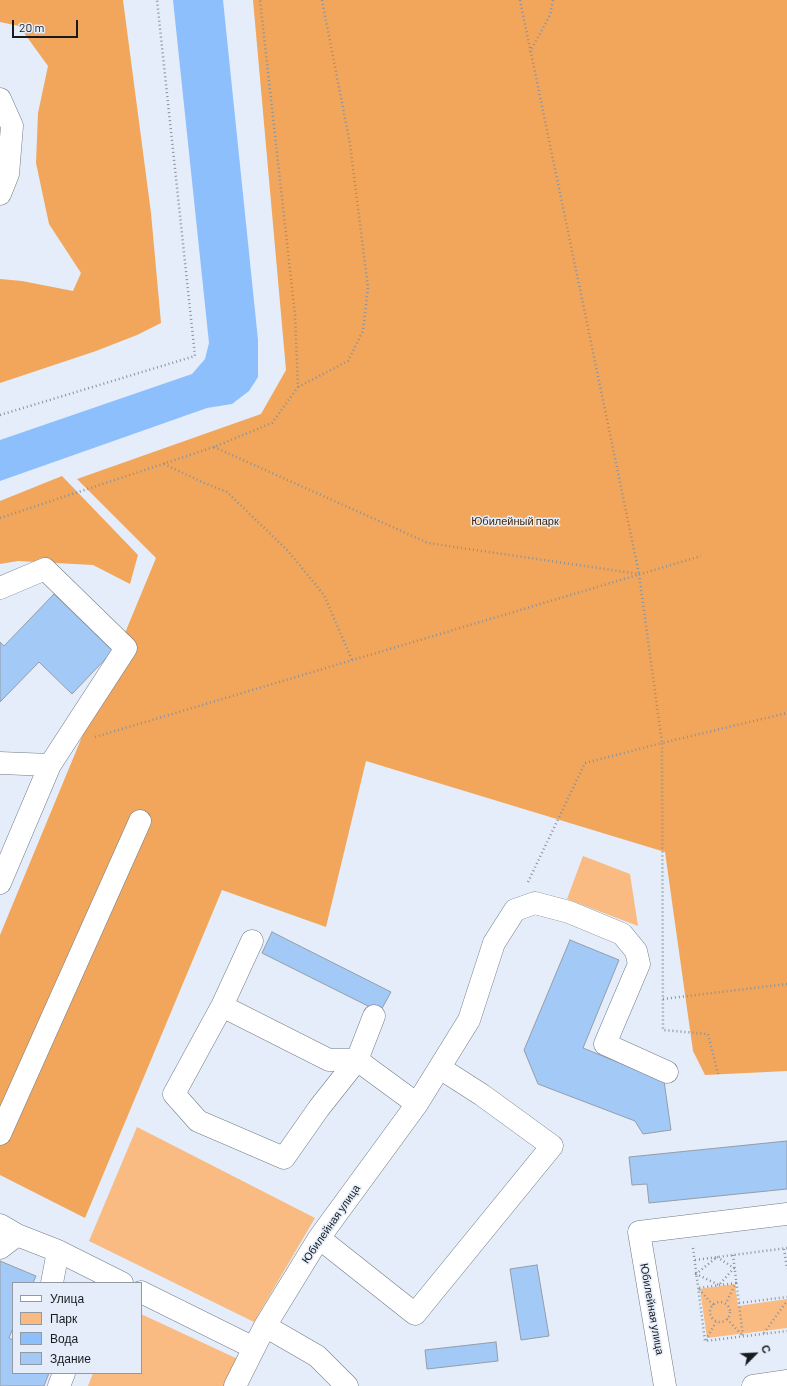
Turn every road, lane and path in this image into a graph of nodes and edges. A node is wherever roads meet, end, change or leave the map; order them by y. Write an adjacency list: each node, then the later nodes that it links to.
1 (157, 0): 10 (path)
2 (260, 0): 9 (path)
3 (322, 0): 9 (path)
4 (520, 0): 6 (path)
5 (553, 0): 6 (path)
6 (530, 52): 15 (path)
7 (0, 99): 8 (street)
8 (0, 194)
9 (298, 387): 11 (path)
10 (0, 415)
11 (214, 447): 12 (path); 15 (path)
12 (163, 464): 13 (path); 17 (path)
13 (0, 518)
14 (701, 556): 15 (path)
15 (639, 574): 17 (path); 19 (path)
16 (0, 588): 20 (street)
17 (352, 660): 20 (path)
18 (787, 713): 19 (path)
19 (662, 743): 24 (path); 27 (path)
20 (55, 756): 21 (street); 23 (street)
21 (0, 763)
22 (140, 822): 35 (street)
23 (0, 883)
24 (515, 910): 31 (street, Юбилейная улица); 32 (street)
25 (252, 941): 28 (street)
26 (787, 984): 27 (path)
27 (663, 999): 33 (path)
28 (222, 1006): 30 (street); 30 (street)
29 (374, 1016): 30 (street)
30 (357, 1060): 34 (street)
31 (440, 1068): 34 (street, Юбилейная улица); 39 (street)
32 (667, 1072)
33 (718, 1074)
34 (417, 1104): 39 (street, Юбилейная улица)
35 (0, 1134)
36 (787, 1214): 37 (street)
37 (690, 1226): 45 (path); 73 (street, Юбилейная улица)
38 (8, 1230): 40 (street); 42 (street)
39 (319, 1238): 62 (street, Юбилейная улица)
40 (0, 1248)
41 (786, 1248): 43 (path); 47 (path)
42 (58, 1251): 49 (street); 50 (street)
43 (733, 1255): 44 (path); 46 (path)
44 (716, 1257): 45 (path); 46 (path); 48 (path)
45 (694, 1260): 48 (path)
46 (734, 1268): 51 (path); 52 (path)
47 (787, 1269)
48 (696, 1274): 52 (path); 53 (path)
49 (52, 1282)
50 (120, 1282)
51 (736, 1283): 52 (path); 57 (path); 58 (path)
52 (718, 1285): 53 (path)
53 (698, 1288): 59 (path); 66 (path)
54 (142, 1292): 67 (street)
55 (787, 1297): 58 (path)
56 (787, 1301): 64 (path)
57 (726, 1303): 59 (path); 60 (path)
58 (739, 1303): 65 (path)
59 (713, 1305): 61 (path)
60 (727, 1319): 61 (path); 65 (path)
61 (716, 1322): 66 (path)
62 (265, 1326): 67 (street, Юбилейная улица); 72 (street)
63 (787, 1331): 64 (path)
64 (764, 1334): 65 (path)
65 (743, 1336): 66 (path)
66 (705, 1341)
67 (254, 1348): 71 (street, Юбилейная улица)
68 (64, 1374): 70 (street)
69 (787, 1381): 74 (street)
70 (59, 1386)
71 (235, 1386)
72 (347, 1386)
73 (665, 1386)
74 (753, 1386)

